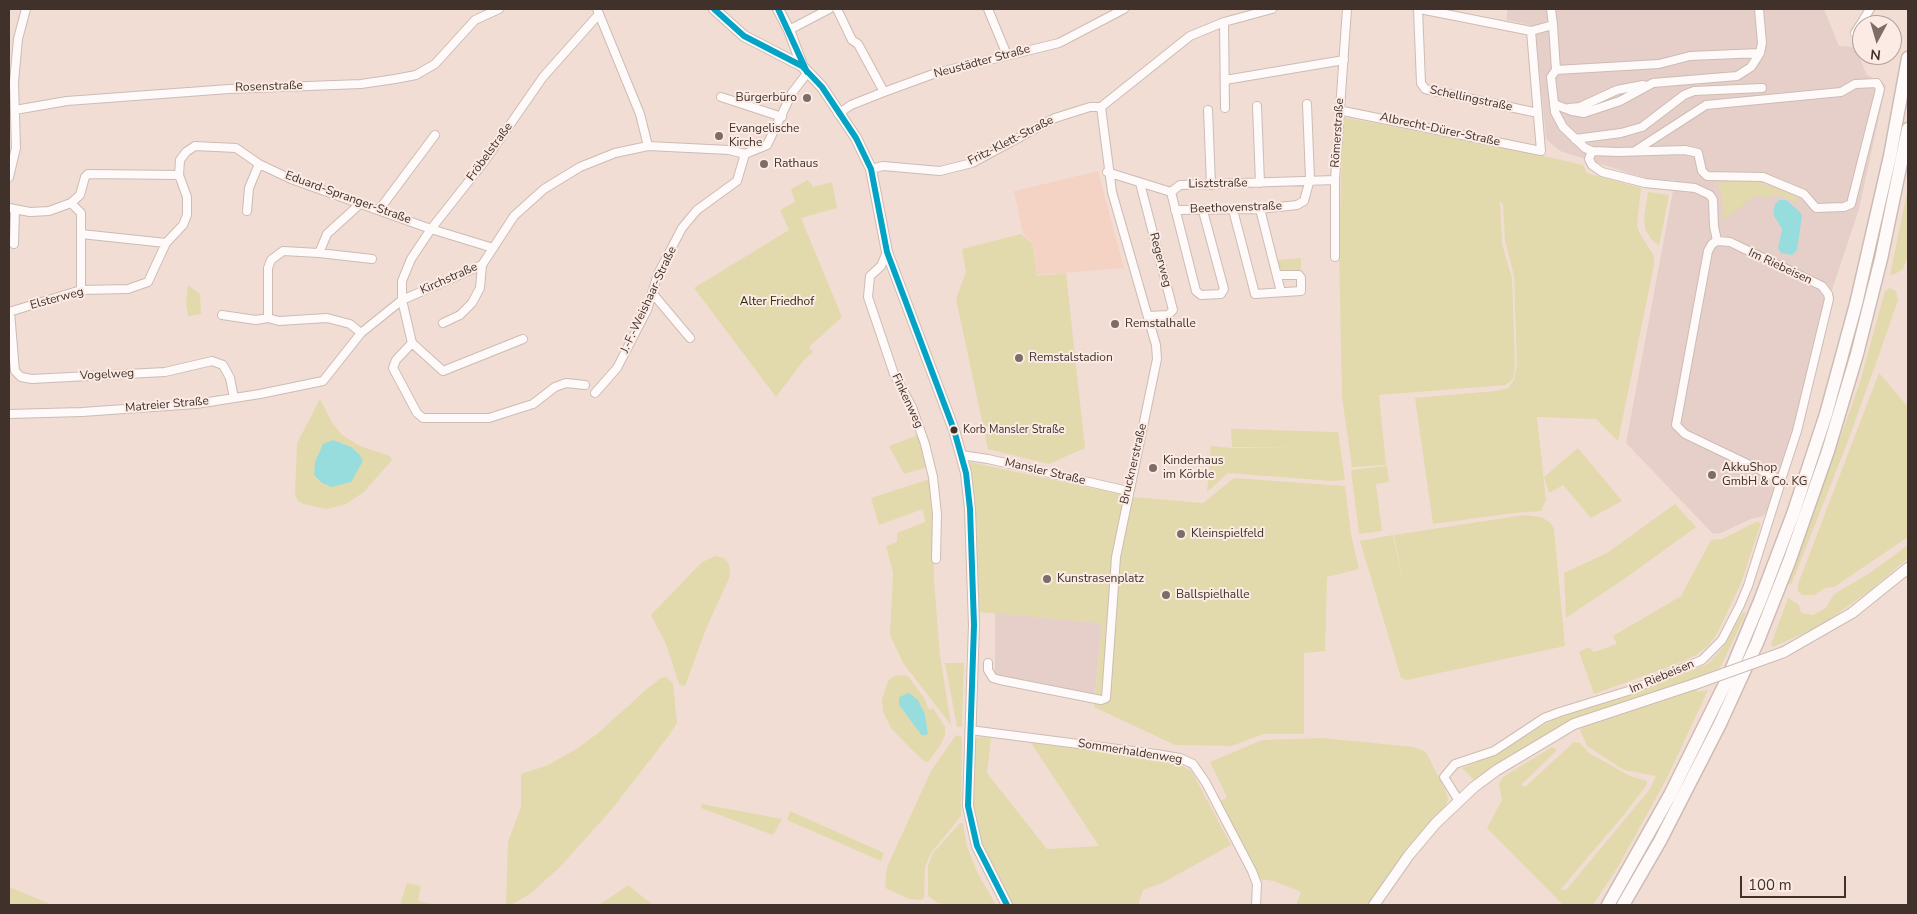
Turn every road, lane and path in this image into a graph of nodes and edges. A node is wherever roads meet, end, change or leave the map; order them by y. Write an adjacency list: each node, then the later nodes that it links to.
1 (26, 9): 37 (street)
2 (499, 9): 37 (street, Rosenstraße)
3 (714, 9): 21 (street)
4 (778, 9): 18 (street)
5 (829, 9): 18 (street)
6 (837, 9): 30 (street)
7 (988, 9): 23 (street)
8 (1124, 9): 23 (street, Neustädter Straße)
9 (1272, 9): 16 (street, Fritz-Klett-Straße)
10 (1347, 9): 25 (street, Römerstraße)
11 (1419, 9): 15 (street); 40 (street, Schellingstraße)
12 (1551, 9): 17 (street)
13 (1759, 9): 22 (street)
14 (598, 11): 46 (street); 72 (street, Fröbelstraße)
15 (1452, 11): 19 (street)
16 (1224, 22): 28 (street); 35 (street, Fritz-Klett-Straße)
17 (1552, 25): 19 (street); 27 (street)
18 (789, 30): 20 (street)
19 (1532, 31): 40 (street)
20 (792, 42): 21 (street); 26 (street)
21 (779, 52): 26 (street)
22 (1760, 53): 27 (street); 33 (street)
23 (1007, 55): 30 (street, Neustädter Straße)
24 (1908, 58): 113 (highway)
25 (1344, 60): 28 (street); 39 (street, Römerstraße)
26 (805, 69): 41 (street); 42 (street)
27 (1556, 70): 33 (street)
28 (1225, 80): 36 (street)
29 (1762, 88): 45 (street)
30 (884, 92): 41 (street, Neustädter Straße)
31 (721, 97): 42 (street)
32 (1307, 104): 56 (street)
33 (1554, 104): 45 (street)
34 (1257, 106): 59 (street)
35 (1101, 107): 51 (street, Fritz-Klett-Straße); 52 (street, Brucknerstraße)
36 (1225, 108)
37 (15, 110): 55 (street)
38 (1208, 110): 60 (street)
39 (1338, 110): 40 (street, Albrecht-Dürer-Straße); 57 (street, Römerstraße)
40 (1538, 112)
41 (838, 114): 51 (street)
42 (782, 117): 49 (street)
43 (1908, 130): 62 (highway)
44 (435, 135): 67 (street)
45 (1575, 139): 47 (street)
46 (648, 146): 49 (street, Kirchstraße); 77 (street, Kirchstraße)
47 (1592, 151): 48 (street); 74 (street)
48 (1635, 151): 48 (street)
49 (744, 154): 86 (street, J.-F.-Weishaar-Straße)
50 (259, 164): 54 (street, Eduard-Spranger-Straße); 64 (street, Eduard-Spranger-Straße); 70 (street)
51 (871, 169): 78 (street)
52 (1107, 172): 58 (street, Lisztstraße); 90 (street, Brucknerstraße)
53 (1908, 173): 62 (highway)
54 (178, 175): 63 (street); 76 (street, Elsterweg)
55 (9, 177)
56 (1310, 180): 57 (street, Lisztstraße); 59 (street, Lisztstraße); 66 (street, Beethovenstraße)
57 (1335, 180): 80 (street, Römerstraße)
58 (1140, 183): 61 (street, Lisztstraße); 90 (street, Regerweg)
59 (1260, 183): 60 (street, Lisztstraße)
60 (1211, 185): 61 (street, Lisztstraße)
61 (1171, 192): 68 (street)
62 (1894, 200): 114 (highway)
63 (71, 203): 65 (street); 73 (street)
64 (361, 203): 67 (street, Eduard-Spranger-Straße); 79 (street)
65 (12, 209): 75 (street)
66 (1260, 209): 69 (street, Beethovenstraße); 83 (street)
67 (379, 210): 72 (street, Eduard-Spranger-Straße)
68 (1175, 210): 71 (street, Beethovenstraße); 71 (street)
69 (1233, 210): 71 (street, Beethovenstraße); 85 (street)
70 (247, 211)
71 (1203, 211)
72 (431, 229): 77 (street, Eduard-Spranger-Straße); 87 (street, Fröbelstraße)
73 (81, 234): 76 (street); 84 (street)
74 (1717, 241): 103 (street); 103 (street, Im Riebeisen)
75 (14, 244)
76 (166, 244): 84 (street, Elsterweg)
77 (493, 248): 82 (street, Kirchstraße)
78 (887, 252): 102 (street); 105 (street, Finkenweg)
79 (319, 253): 81 (street); 91 (street)
80 (1335, 258)
81 (372, 259)
82 (482, 265): 87 (street, Kirchstraße); 92 (street)
83 (1277, 275): 85 (street); 85 (street)
84 (81, 290): 88 (street, Elsterweg)
85 (1282, 292)
86 (654, 294): 94 (street); 99 (street, J.-F.-Weishaar-Straße)
87 (402, 300): 93 (street, Kirchstraße); 96 (street, Fröbelstraße)
88 (9, 312): 100 (street, Vogelweg)
89 (222, 315): 91 (street)
90 (1148, 316): 104 (street, Brucknerstraße)
91 (268, 318): 93 (street)
92 (443, 323)
93 (361, 332): 97 (street, Kirchstraße)
94 (690, 338)
95 (523, 339): 96 (street)
96 (412, 343): 98 (street)
97 (323, 381): 100 (street, Matreier Straße)
98 (584, 385)
99 (595, 393)
100 (234, 398): 101 (street, Matreier Straße)
101 (9, 414)
102 (962, 455): 104 (street, Mansler Straße); 108 (street)
103 (1781, 480): 109 (street, Im Riebeisen)
104 (1128, 491): 107 (street, Brucknerstraße)
105 (936, 559)
106 (1908, 568): 109 (street, bridge)
107 (988, 663)
108 (970, 730): 110 (street); 111 (street, Sommerhaldenweg)
109 (1459, 801): 112 (street)
110 (1007, 905)
111 (1256, 905)
112 (1374, 905)
113 (1608, 905)
114 (1623, 905)

